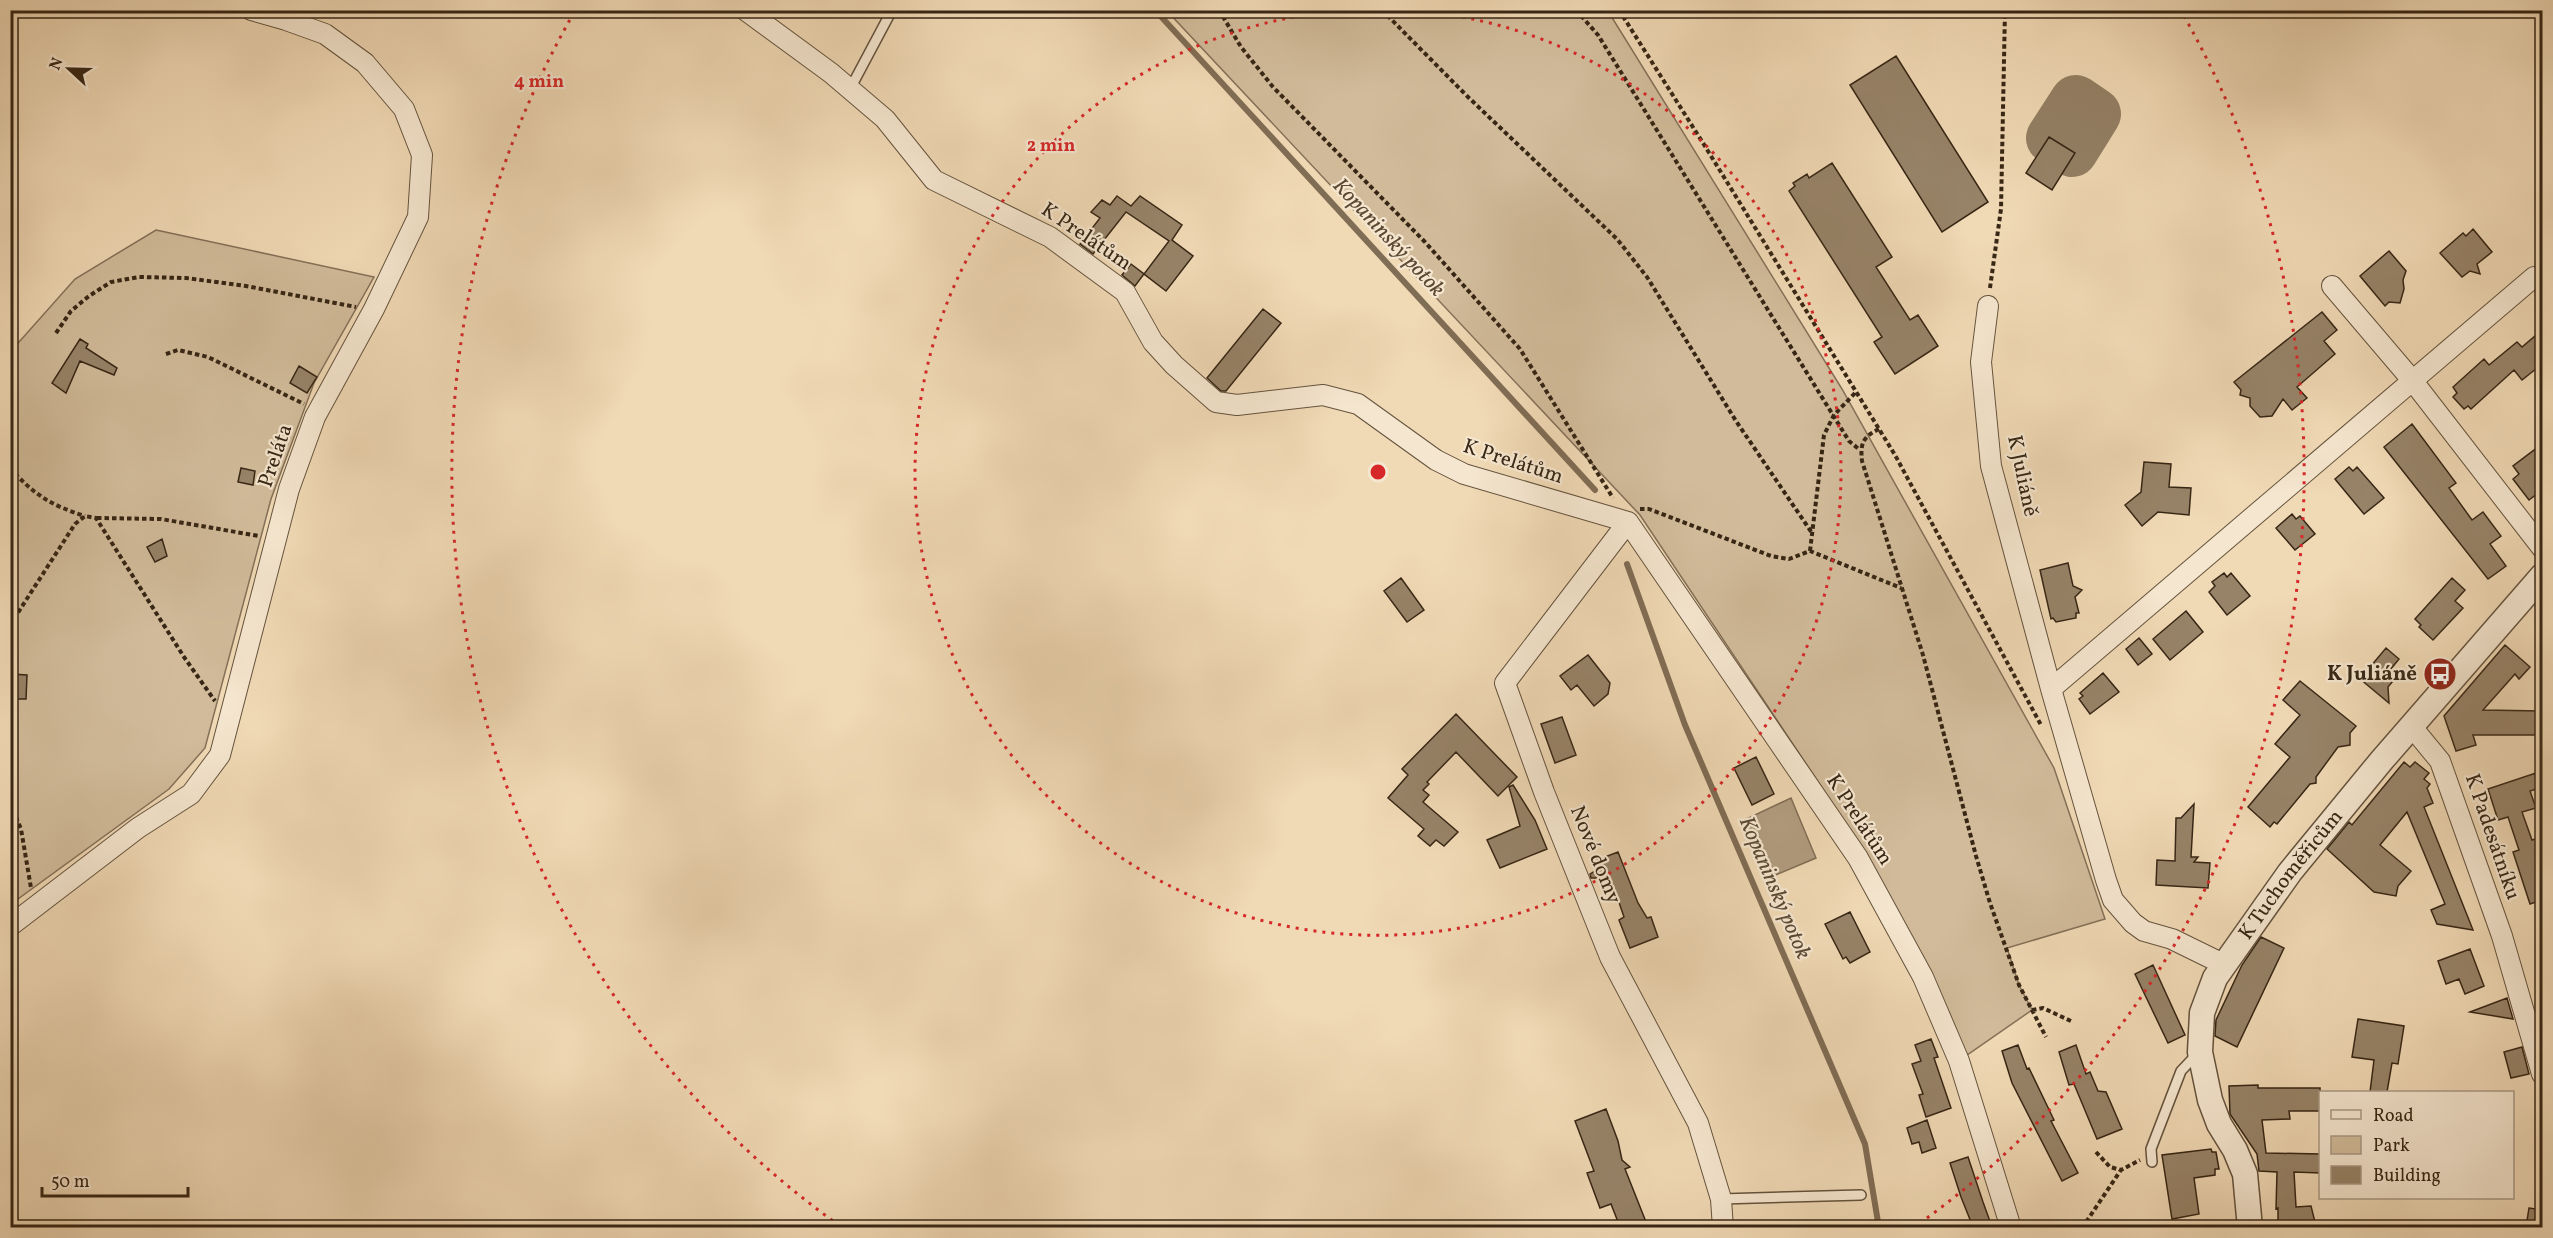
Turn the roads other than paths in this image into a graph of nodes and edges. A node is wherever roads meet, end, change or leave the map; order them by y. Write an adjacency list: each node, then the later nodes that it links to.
1 (251, 10): 14 (street, Preláta)
2 (745, 10): 4 (street, K Prelátům)
3 (892, 10): 4 (lane)
4 (850, 89): 9 (street, K Prelátům)
5 (2534, 277): 8 (street)
6 (2332, 286): 8 (street)
7 (1988, 306): 12 (street, K Juliáně)
8 (2412, 380): 10 (street); 12 (street)
9 (1628, 522): 20 (street, Nové domy); 22 (street, K Prelátům)
10 (2542, 548)
11 (2542, 576): 13 (street, K Tuchoměřicům)
12 (2051, 689): 15 (street, K Juliáně)
13 (2412, 726): 15 (street, K Tuchoměřicům); 17 (street, K Padesátníku)
14 (10, 926)
15 (2223, 964): 16 (street, K Tuchoměřicům)
16 (2200, 1052): 18 (lane); 23 (street, K Tuchoměřicům)
17 (2542, 1074)
18 (2152, 1162)
19 (1860, 1196): 20 (lane)
20 (1721, 1199): 21 (street, Nové domy)
21 (1723, 1227)
22 (2011, 1227)
23 (2250, 1227)

